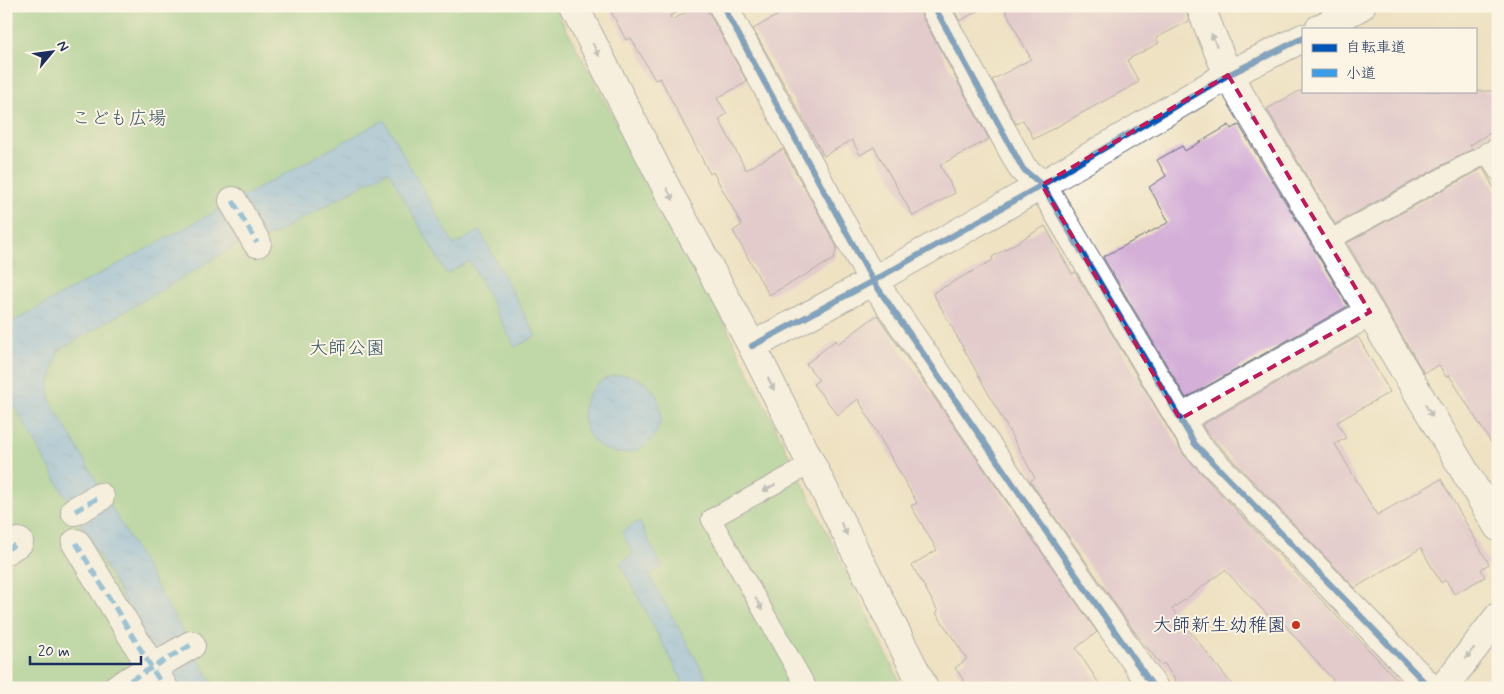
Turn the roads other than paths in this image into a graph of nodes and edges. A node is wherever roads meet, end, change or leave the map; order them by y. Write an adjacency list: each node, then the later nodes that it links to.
1 (574, 6): 17 (street, one-way to 17)
2 (723, 6): 15 (street)
3 (934, 6): 11 (street)
4 (1200, 6): 8 (street, one-way to 4)
5 (1361, 6): 6 (street)
6 (1321, 28)
7 (1302, 38): 8 (street)
8 (1228, 75): 11 (street); 13 (street, one-way to 13)
9 (1493, 150): 10 (lane); 13 (lane)
10 (1498, 171)
11 (1042, 185): 15 (street); 18 (street)
12 (234, 202): 14 (street)
13 (1328, 241): 16 (street, one-way to 16)
14 (257, 243)
15 (873, 281): 17 (street); 30 (street)
16 (1370, 312): 18 (street); 22 (street, one-way to 22)
17 (752, 346): 19 (street, one-way to 19)
18 (1180, 419): 31 (street)
19 (811, 464): 28 (lane, one-way to 28); 29 (street, one-way to 29)
20 (100, 497): 21 (street)
21 (75, 511)
22 (1498, 527)
23 (76, 542): 26 (street)
24 (1498, 617): 32 (street, one-way to 32)
25 (191, 645): 26 (street)
26 (158, 677): 27 (street)
27 (117, 688)
28 (807, 688)
29 (924, 688)
30 (1154, 688)
31 (1430, 688)
32 (1443, 688)

